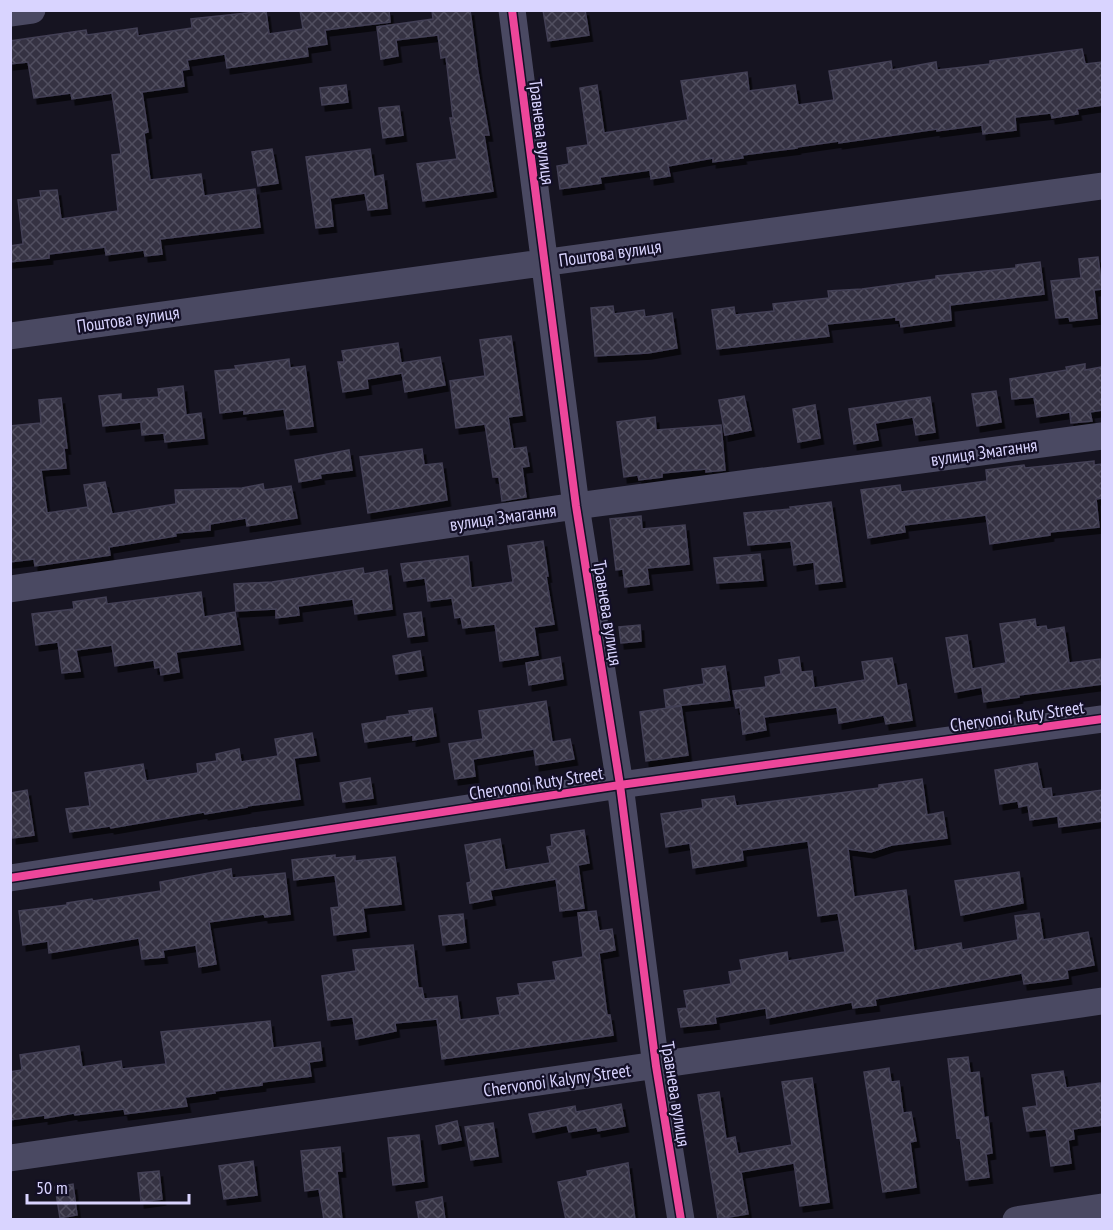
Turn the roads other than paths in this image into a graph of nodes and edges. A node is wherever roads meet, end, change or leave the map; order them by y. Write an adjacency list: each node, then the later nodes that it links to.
1 (32, 10): 3 (street)
2 (512, 10): 5 (street, Травнева вулиця)
3 (10, 14)
4 (1102, 186): 5 (street, Поштова вулиця)
5 (543, 262): 6 (street, Поштова вулиця); 8 (street, Травнева вулиця)
6 (10, 336)
7 (1102, 436): 8 (street, вулиця Змагання)
8 (576, 506): 9 (street, вулиця Змагання); 11 (street, Травнева вулиця)
9 (10, 589)
10 (1102, 719): 11 (street, Chervonoi Ruty Street)
11 (620, 786): 12 (street, Chervonoi Ruty Street); 14 (street, Травнева вулиця)
12 (10, 878)
13 (1102, 1001): 14 (street, Chervonoi Kalyny Street)
14 (656, 1066): 15 (street, Chervonoi Kalyny Street); 17 (street, Травнева вулиця)
15 (10, 1158)
16 (1102, 1207): 18 (street)
17 (681, 1220)
18 (1017, 1220)

